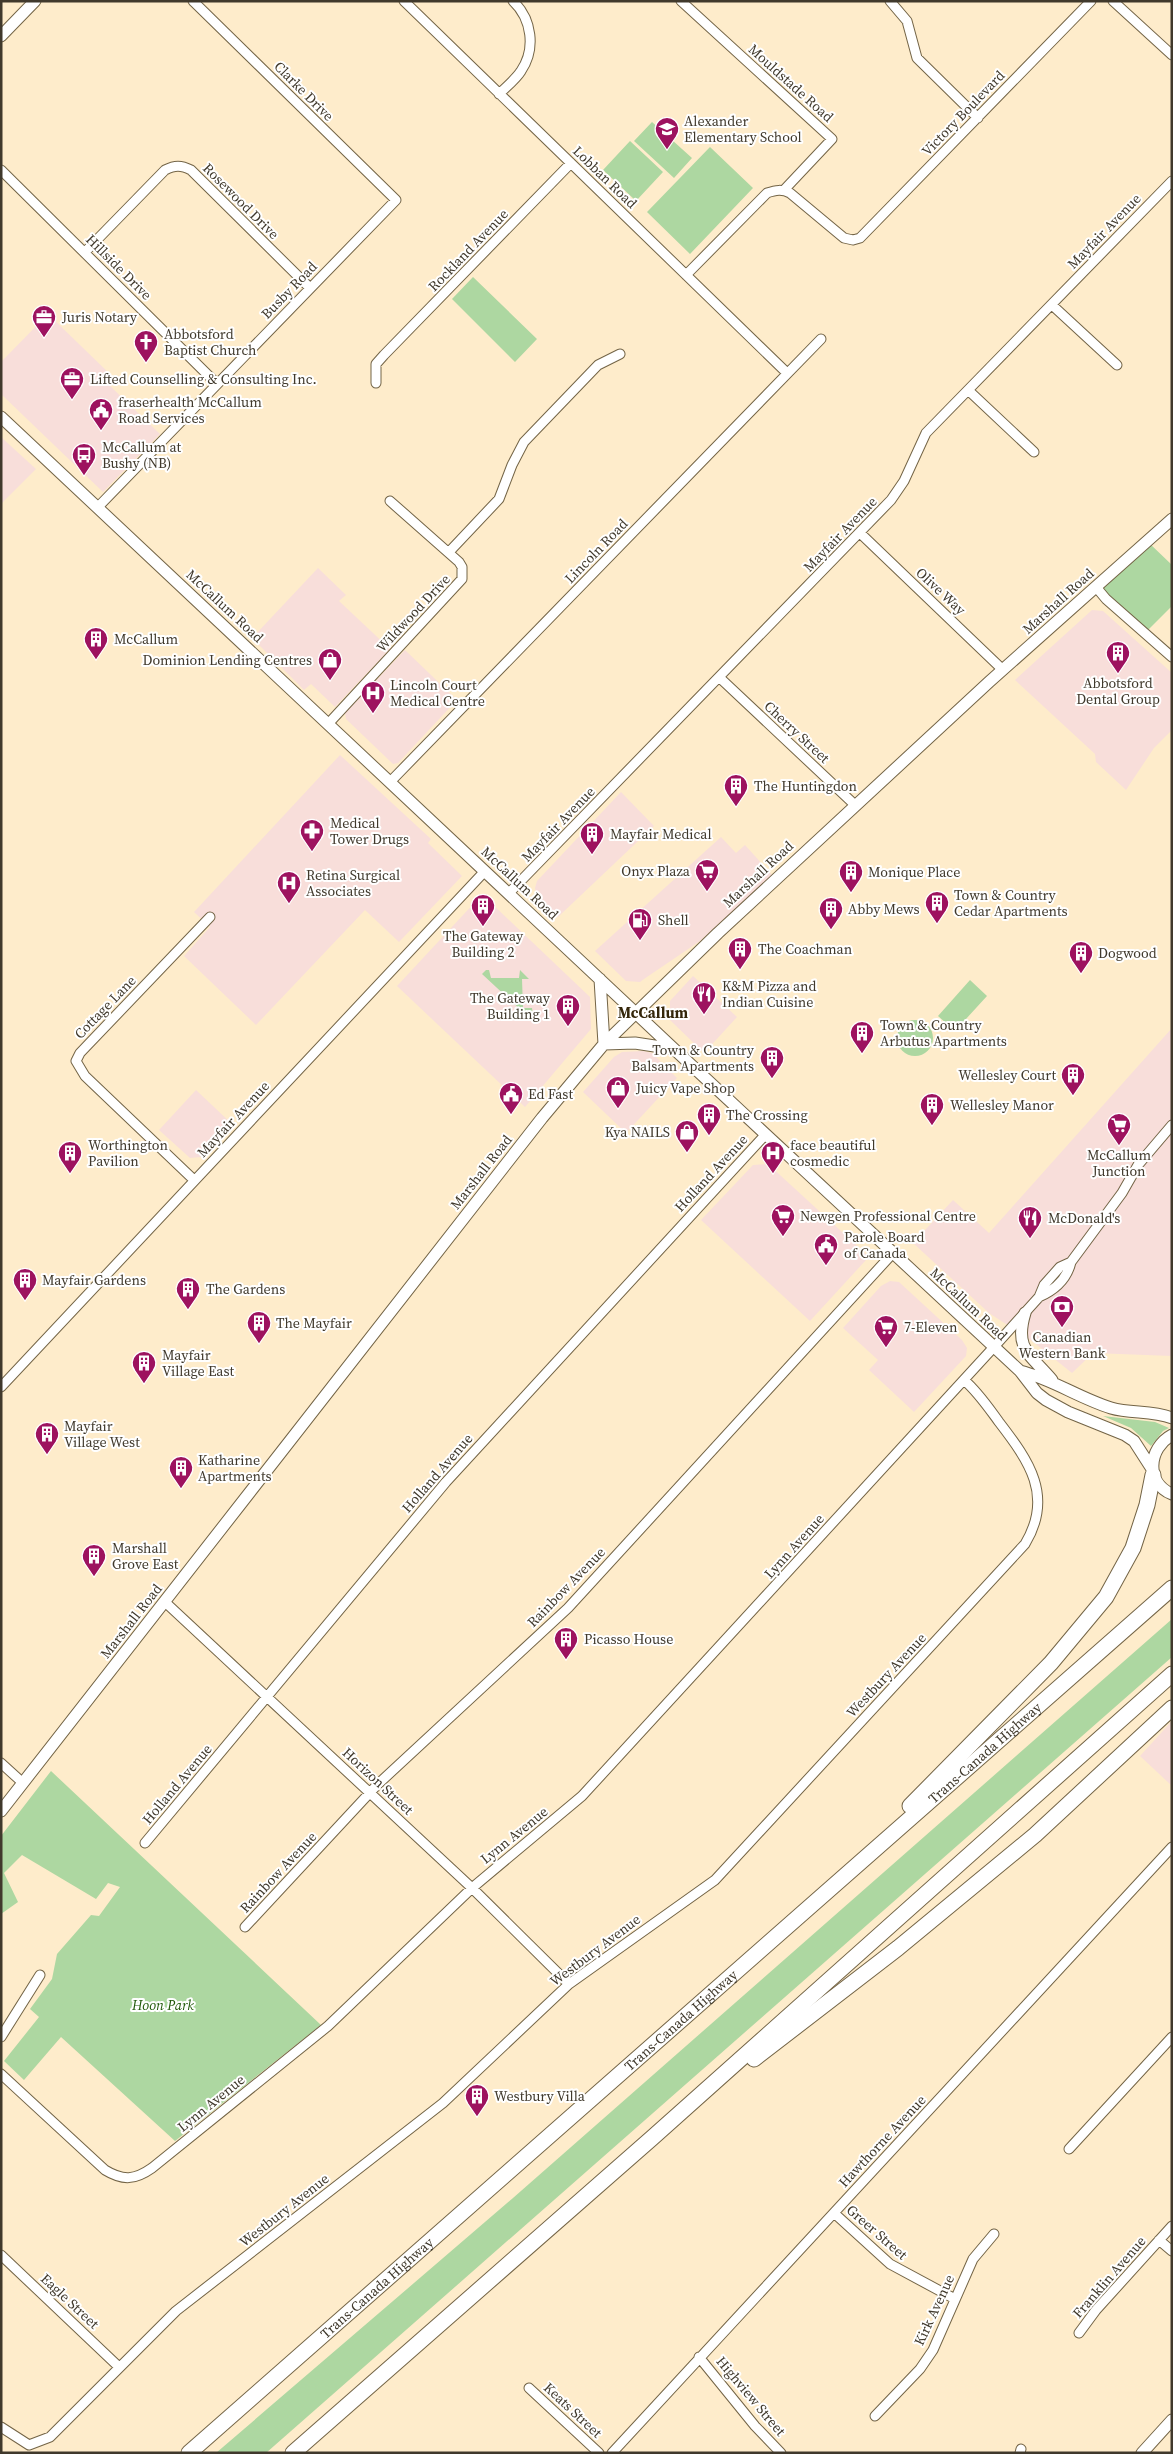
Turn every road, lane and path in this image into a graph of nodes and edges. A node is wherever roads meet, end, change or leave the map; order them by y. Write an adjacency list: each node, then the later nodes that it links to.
1 (35, 1): 9 (main road)
2 (193, 1): 17 (street, Clarke Drive)
3 (513, 1): 11 (street)
4 (681, 1): 16 (street, Mouldstade Road)
5 (890, 1): 12 (street)
6 (1091, 1): 12 (street, Victory Boulevard)
7 (1113, 1): 10 (street)
8 (407, 2): 11 (street, Lobban Road)
9 (1, 36)
10 (1172, 55)
11 (499, 94): 13 (street, Lobban Road)
12 (978, 118): 16 (street, Victory Boulevard)
13 (571, 163): 19 (street, Lobban Road); 26 (street, Rockland Avenue)
14 (1, 170): 18 (street, Hillside Drive)
15 (1172, 181): 21 (street, Mayfair Avenue)
16 (784, 190): 19 (street)
17 (396, 200): 20 (street, Busby Road)
18 (85, 252): 20 (street, Rosewood Drive); 27 (street, Hillside Drive)
19 (686, 275): 25 (street, Lobban Road)
20 (310, 288): 27 (street, Busby Road)
21 (1052, 304): 24 (street); 28 (street, Mayfair Avenue)
22 (821, 339): 25 (street, Lincoln Road)
23 (620, 354): 35 (street)
24 (1117, 365)
25 (787, 373): 41 (street, Lincoln Road)
26 (376, 379)
27 (218, 384): 32 (street, Busby Road)
28 (968, 390): 30 (street); 34 (street, Mayfair Avenue)
29 (1, 417): 32 (main road, McCallum Road)
30 (1034, 452)
31 (390, 501): 35 (street, Wildwood Drive)
32 (98, 507): 40 (main road, McCallum Road)
33 (1172, 519): 36 (main road, Marshall Road)
34 (860, 533): 38 (street, Olive Way); 39 (street, Mayfair Avenue)
35 (448, 552): 40 (street, Wildwood Drive)
36 (1096, 587): 37 (street); 38 (main road, Marshall Road)
37 (1172, 657)
38 (1003, 670): 42 (main road, Marshall Road)
39 (720, 678): 42 (street, Cherry Street); 44 (street, Mayfair Avenue)
40 (328, 724): 41 (main road, McCallum Road)
41 (390, 782): 43 (main road, McCallum Road)
42 (855, 805): 47 (main road, Marshall Road)
43 (485, 871): 44 (main road, McCallum Road); 52 (street, Mayfair Avenue)
44 (509, 893): 46 (main road, McCallum Road)
45 (210, 917): 52 (street, Cottage Lane)
46 (600, 979): 47 (main road, McCallum Road); 48 (main road)
47 (635, 1012): 48 (main road, Marshall Road); 49 (main road, McCallum Road)
48 (604, 1044): 49 (main road); 65 (main road, Marshall Road)
49 (674, 1049): 51 (main road, McCallum Road)
50 (1172, 1125): 54 (street, Lynn Avenue)
51 (766, 1134): 53 (main road, McCallum Road); 67 (street, Holland Avenue)
52 (194, 1180): 59 (street, Mayfair Avenue)
53 (893, 1253): 55 (main road, McCallum Road); 71 (street, Rainbow Avenue)
54 (1025, 1313): 55 (street, Lynn Avenue); 58 (main road)
55 (993, 1348): 56 (main road, McCallum Road); 57 (street, Lynn Avenue)
56 (1020, 1371): 58 (main road, McCallum Road); 62 (main road, McCallum Road)
57 (964, 1380): 75 (street, Lynn Avenue); 79 (street, Westbury Avenue)
58 (1055, 1384): 60 (main road, McCallum Road)
59 (1, 1387)
60 (1172, 1418)
61 (1172, 1436): 62 (main road)
62 (1152, 1472): 63 (main road, McCallum Road); 76 (highway)
63 (1172, 1494)
64 (1172, 1588): 76 (highway, Trans-Canada Highway)
65 (165, 1602): 67 (street, Horizon Street); 70 (main road, Marshall Road)
66 (1172, 1674): 83 (highway)
67 (268, 1696): 71 (street, Horizon Street); 73 (street, Holland Avenue)
68 (1172, 1708): 83 (highway)
69 (1, 1763): 70 (street)
70 (23, 1783): 72 (main road, Marshall Road)
71 (370, 1793): 75 (street, Horizon Street); 77 (street, Rainbow Avenue)
72 (1, 1812)
73 (145, 1843)
74 (1172, 1847): 85 (street, Hawthorne Avenue)
75 (472, 1888): 79 (street, Horizon Street); 82 (street, Lynn Avenue)
76 (827, 1889): 99 (highway, Trans-Canada Highway)
77 (245, 1927)
78 (40, 1975): 80 (street)
79 (569, 1984): 94 (street, Westbury Avenue)
80 (1, 2037)
81 (1172, 2037): 84 (street)
82 (1, 2074)
83 (652, 2138): 100 (highway)
84 (1069, 2149)
85 (834, 2213): 91 (street, Greer Street); 93 (street, Hawthorne Avenue)
86 (1172, 2226): 88 (street, Franklin Avenue)
87 (994, 2234): 91 (street, Kirk Avenue)
88 (1160, 2240): 89 (street, Franklin Avenue); 92 (street, Franklin Avenue)
89 (1172, 2251)
90 (1, 2255): 94 (street, Eagle Street)
91 (955, 2299): 96 (street, Kirk Avenue)
92 (1079, 2333)
93 (699, 2357): 102 (street, Hawthorne Avenue); 103 (street, Highview Street)
94 (119, 2367): 98 (street, Westbury Avenue)
95 (529, 2388): 101 (street, Keats Street)
96 (874, 2416)
97 (1172, 2420): 104 (main road)
98 (1, 2428)
99 (189, 2453)
100 (293, 2453)
101 (599, 2453)
102 (612, 2453)
103 (781, 2453)
104 (1142, 2453)

